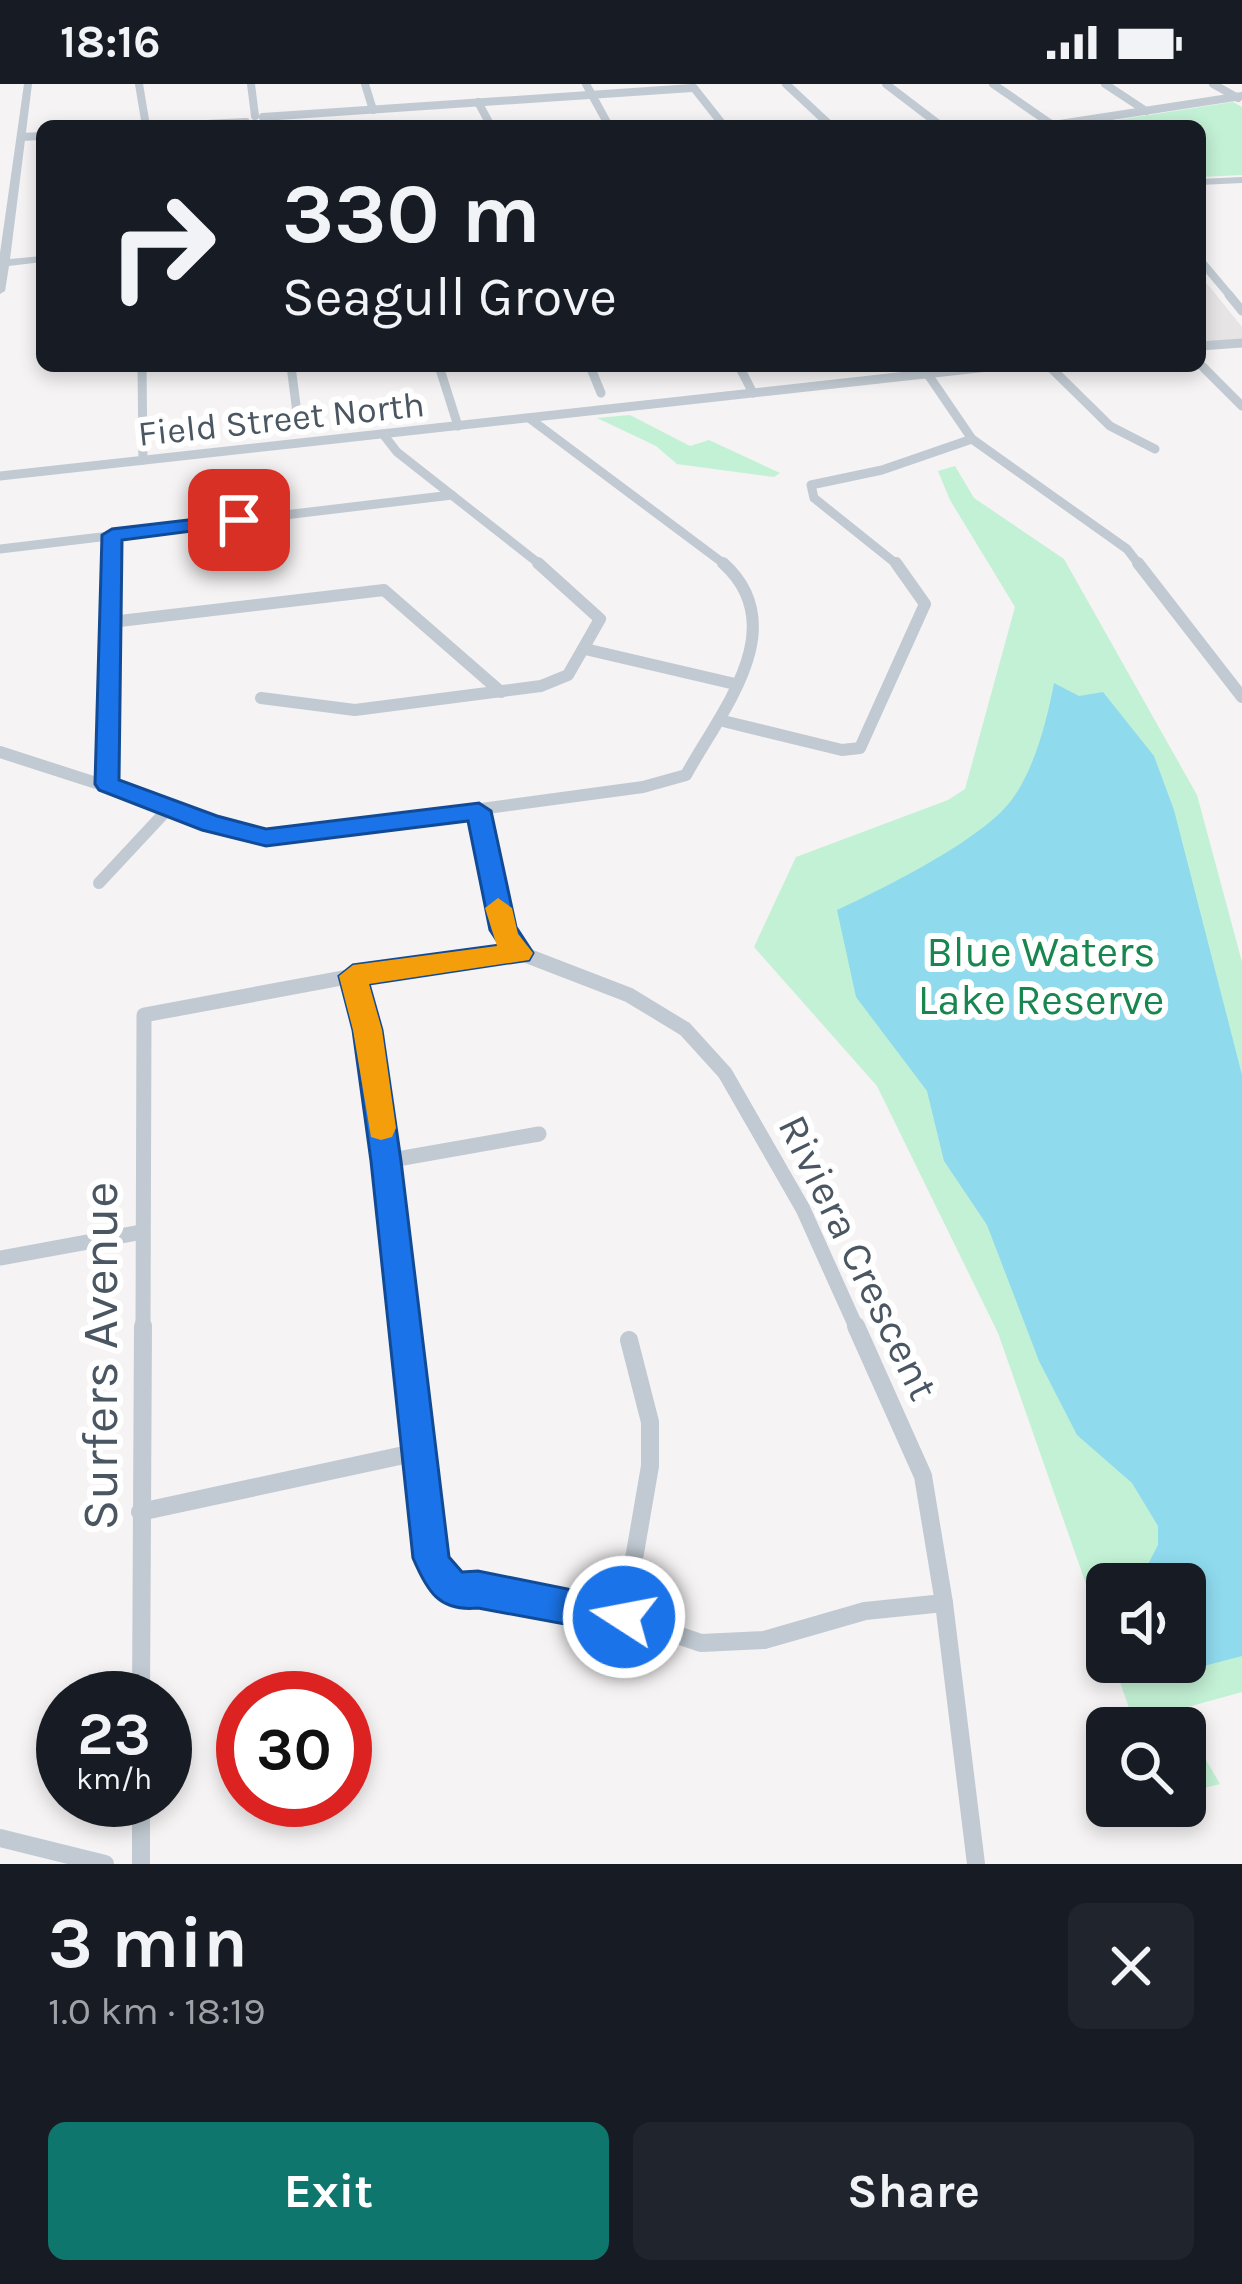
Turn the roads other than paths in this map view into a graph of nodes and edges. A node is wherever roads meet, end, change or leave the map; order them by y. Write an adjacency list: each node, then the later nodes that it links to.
1 (28, 84): 29 (street)
2 (139, 84): 17 (street)
3 (251, 84): 18 (street)
4 (365, 84): 15 (street)
5 (474, 84): 14 (street)
6 (786, 84): 24 (street)
7 (886, 84): 25 (street)
8 (993, 84): 26 (street)
9 (1105, 84): 16 (street)
10 (1213, 84): 13 (street)
11 (695, 86): 12 (street); 23 (street)
12 (588, 88): 14 (street); 22 (street)
13 (1240, 98): 16 (street)
14 (482, 101): 15 (street); 21 (street)
15 (371, 110): 19 (street); 20 (street)
16 (1146, 111): 27 (street)
17 (145, 120)
18 (255, 120)
19 (264, 120)
20 (372, 120)
21 (488, 120)
22 (606, 120)
23 (720, 120)
24 (825, 120)
25 (932, 120)
26 (1045, 120)
27 (1091, 120)
28 (36, 136): 29 (street)
29 (21, 137): 32 (street)
30 (1242, 180): 31 (street)
31 (1206, 182)
32 (5, 217): 34 (street)
33 (36, 260): 34 (street)
34 (4, 263): 36 (street)
35 (1206, 267): 37 (street)
36 (0, 291)
37 (1242, 311)
38 (1242, 344): 39 (street)
39 (1206, 346)
40 (1206, 370): 53 (street)
41 (142, 372): 60 (street)
42 (292, 372): 55 (street)
43 (441, 372): 56 (street)
44 (592, 372): 51 (street)
45 (742, 372): 52 (street)
46 (890, 372): 52 (street, Field Street North)
47 (907, 372): 50 (street, Field Street North)
48 (944, 372): 50 (street, Field Street North)
49 (1054, 372): 59 (street)
50 (926, 374): 58 (street)
51 (601, 393)
52 (753, 393): 54 (street, Field Street North)
53 (1242, 406)
54 (529, 418): 56 (street, Field Street North); 67 (street)
55 (298, 421)
56 (458, 426): 57 (street, Field Street North)
57 (382, 434): 60 (street, Field Street North); 62 (street)
58 (972, 439): 69 (street); 71 (street)
59 (1155, 449)
60 (143, 460): 61 (street, Field Street North)
61 (0, 476)
62 (452, 495): 63 (street); 66 (street)
63 (112, 535): 64 (street); 65 (street)
64 (0, 549)
65 (111, 622): 68 (street); 73 (street)
66 (585, 649): 67 (street); 68 (street)
67 (735, 684): 71 (street)
68 (501, 692): 70 (street)
69 (1242, 697)
70 (261, 698)
71 (718, 720): 75 (street)
72 (0, 752): 73 (street)
73 (107, 784): 74 (street)
74 (168, 808): 75 (street); 76 (street)
75 (479, 811): 77 (street)
76 (99, 884)
77 (520, 953): 78 (street); 86 (street, Riviera Crescent)
78 (353, 976): 80 (street); 81 (street, Surfers Avenue)
79 (539, 1134): 80 (street)
80 (386, 1161): 84 (street)
81 (142, 1232): 82 (street); 85 (street, Surfers Avenue)
82 (0, 1258)
83 (629, 1340): 87 (street)
84 (418, 1452): 85 (street); 87 (street)
85 (140, 1512): 88 (street, Surfers Avenue)
86 (944, 1603): 87 (street); 93 (street, Riviera Crescent)
87 (624, 1617)
88 (141, 1671)
89 (141, 1827): 92 (street)
90 (0, 1838): 91 (street)
91 (105, 1864)
92 (141, 1864)
93 (976, 1864)

